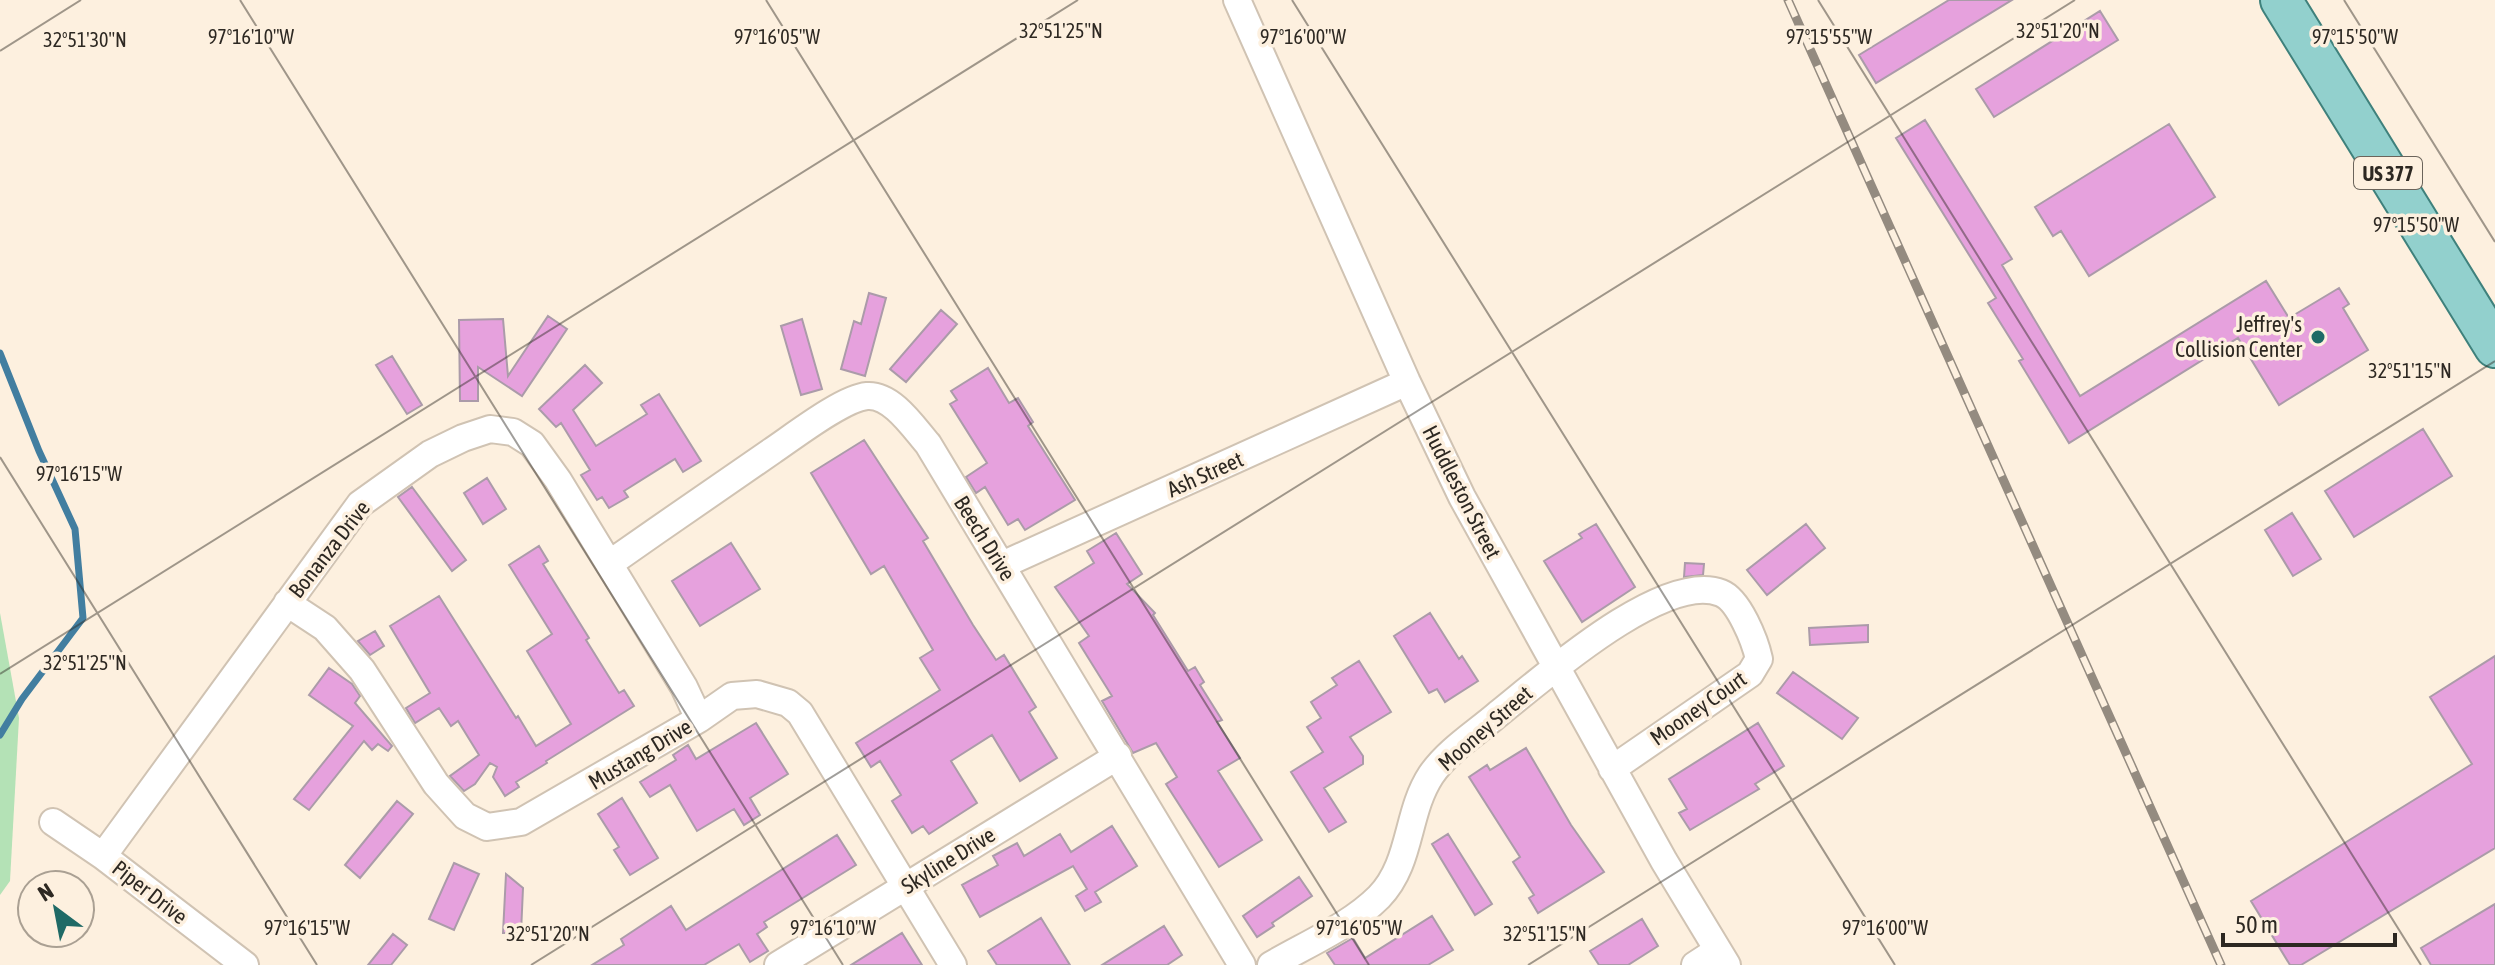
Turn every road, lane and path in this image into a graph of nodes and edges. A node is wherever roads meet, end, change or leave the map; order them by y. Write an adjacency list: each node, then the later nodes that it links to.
1 (1237, 0): 4 (street, Huddleston Street)
2 (2281, 0): 3 (main road, US 377)
3 (2495, 347)
4 (1407, 382): 6 (street, Ash Street); 8 (street, Huddleston Street)
5 (609, 564): 6 (street, Beech Drive); 7 (street, Bonanza Drive); 9 (street, Bonanza Drive)
6 (1002, 565): 10 (street, Beech Drive)
7 (287, 603): 9 (street, Mustang Drive); 13 (street, Bonanza Drive)
8 (1555, 668): 11 (street, Huddleston Street); 11 (street, Mooney Court); 20 (street, Mooney Street)
9 (699, 719): 14 (street, Mustang Drive)
10 (1118, 756): 14 (street, Skyline Drive); 19 (street, Beech Drive)
11 (1612, 769): 15 (street, Huddleston Street)
12 (53, 822): 13 (street, Piper Drive)
13 (103, 856): 16 (street, Piper Drive)
14 (906, 887): 17 (street, Skyline Drive); 18 (street, Mustang Drive)
15 (1723, 958): 21 (street)
16 (245, 965)
17 (778, 965)
18 (953, 965)
19 (1242, 965)
20 (1271, 965)
21 (1695, 965)

